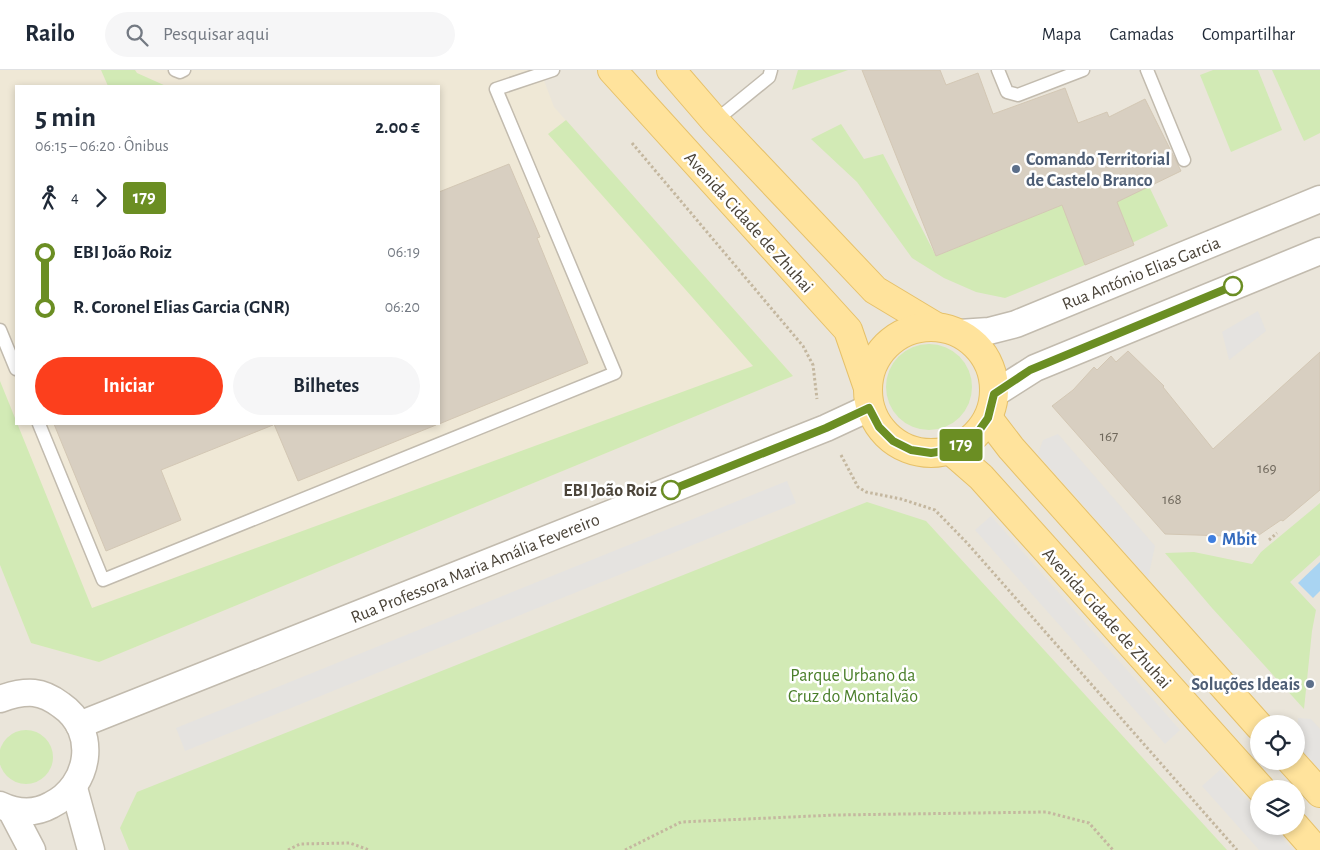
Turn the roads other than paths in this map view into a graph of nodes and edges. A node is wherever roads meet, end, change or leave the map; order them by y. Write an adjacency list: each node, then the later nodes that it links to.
1 (174, 70): 2 (lane)
2 (184, 70)
3 (553, 70): 19 (lane)
4 (612, 70): 17 (main road, Avenida Cidade de Zhuhai)
5 (671, 70): 10 (main road)
6 (771, 70): 10 (lane)
7 (998, 70): 8 (lane)
8 (1083, 70)
9 (1147, 70): 11 (lane)
10 (715, 121): 14 (main road)
11 (1184, 160)
12 (1320, 200): 14 (street, Rua António Elias Garcia)
13 (1320, 251): 18 (street)
14 (947, 329): 17 (main road); 18 (main road)
15 (0, 330): 16 (lane)
16 (15, 368)
17 (868, 397): 20 (main road); 23 (street, Rua Professora Maria Amália Fevereiro)
18 (991, 406): 20 (main road); 22 (main road)
19 (39, 425)
20 (950, 450): 25 (main road, Avenida Cidade de Zhuhai)
21 (0, 699): 23 (street)
22 (1250, 716)
23 (79, 725): 26 (street)
24 (1299, 770): 27 (main road)
25 (1252, 780)
26 (74, 788): 28 (street); 31 (street)
27 (1320, 792)
28 (5, 807): 30 (street)
29 (1303, 835): 32 (main road)
30 (32, 850)
31 (91, 850)
32 (1316, 850)

